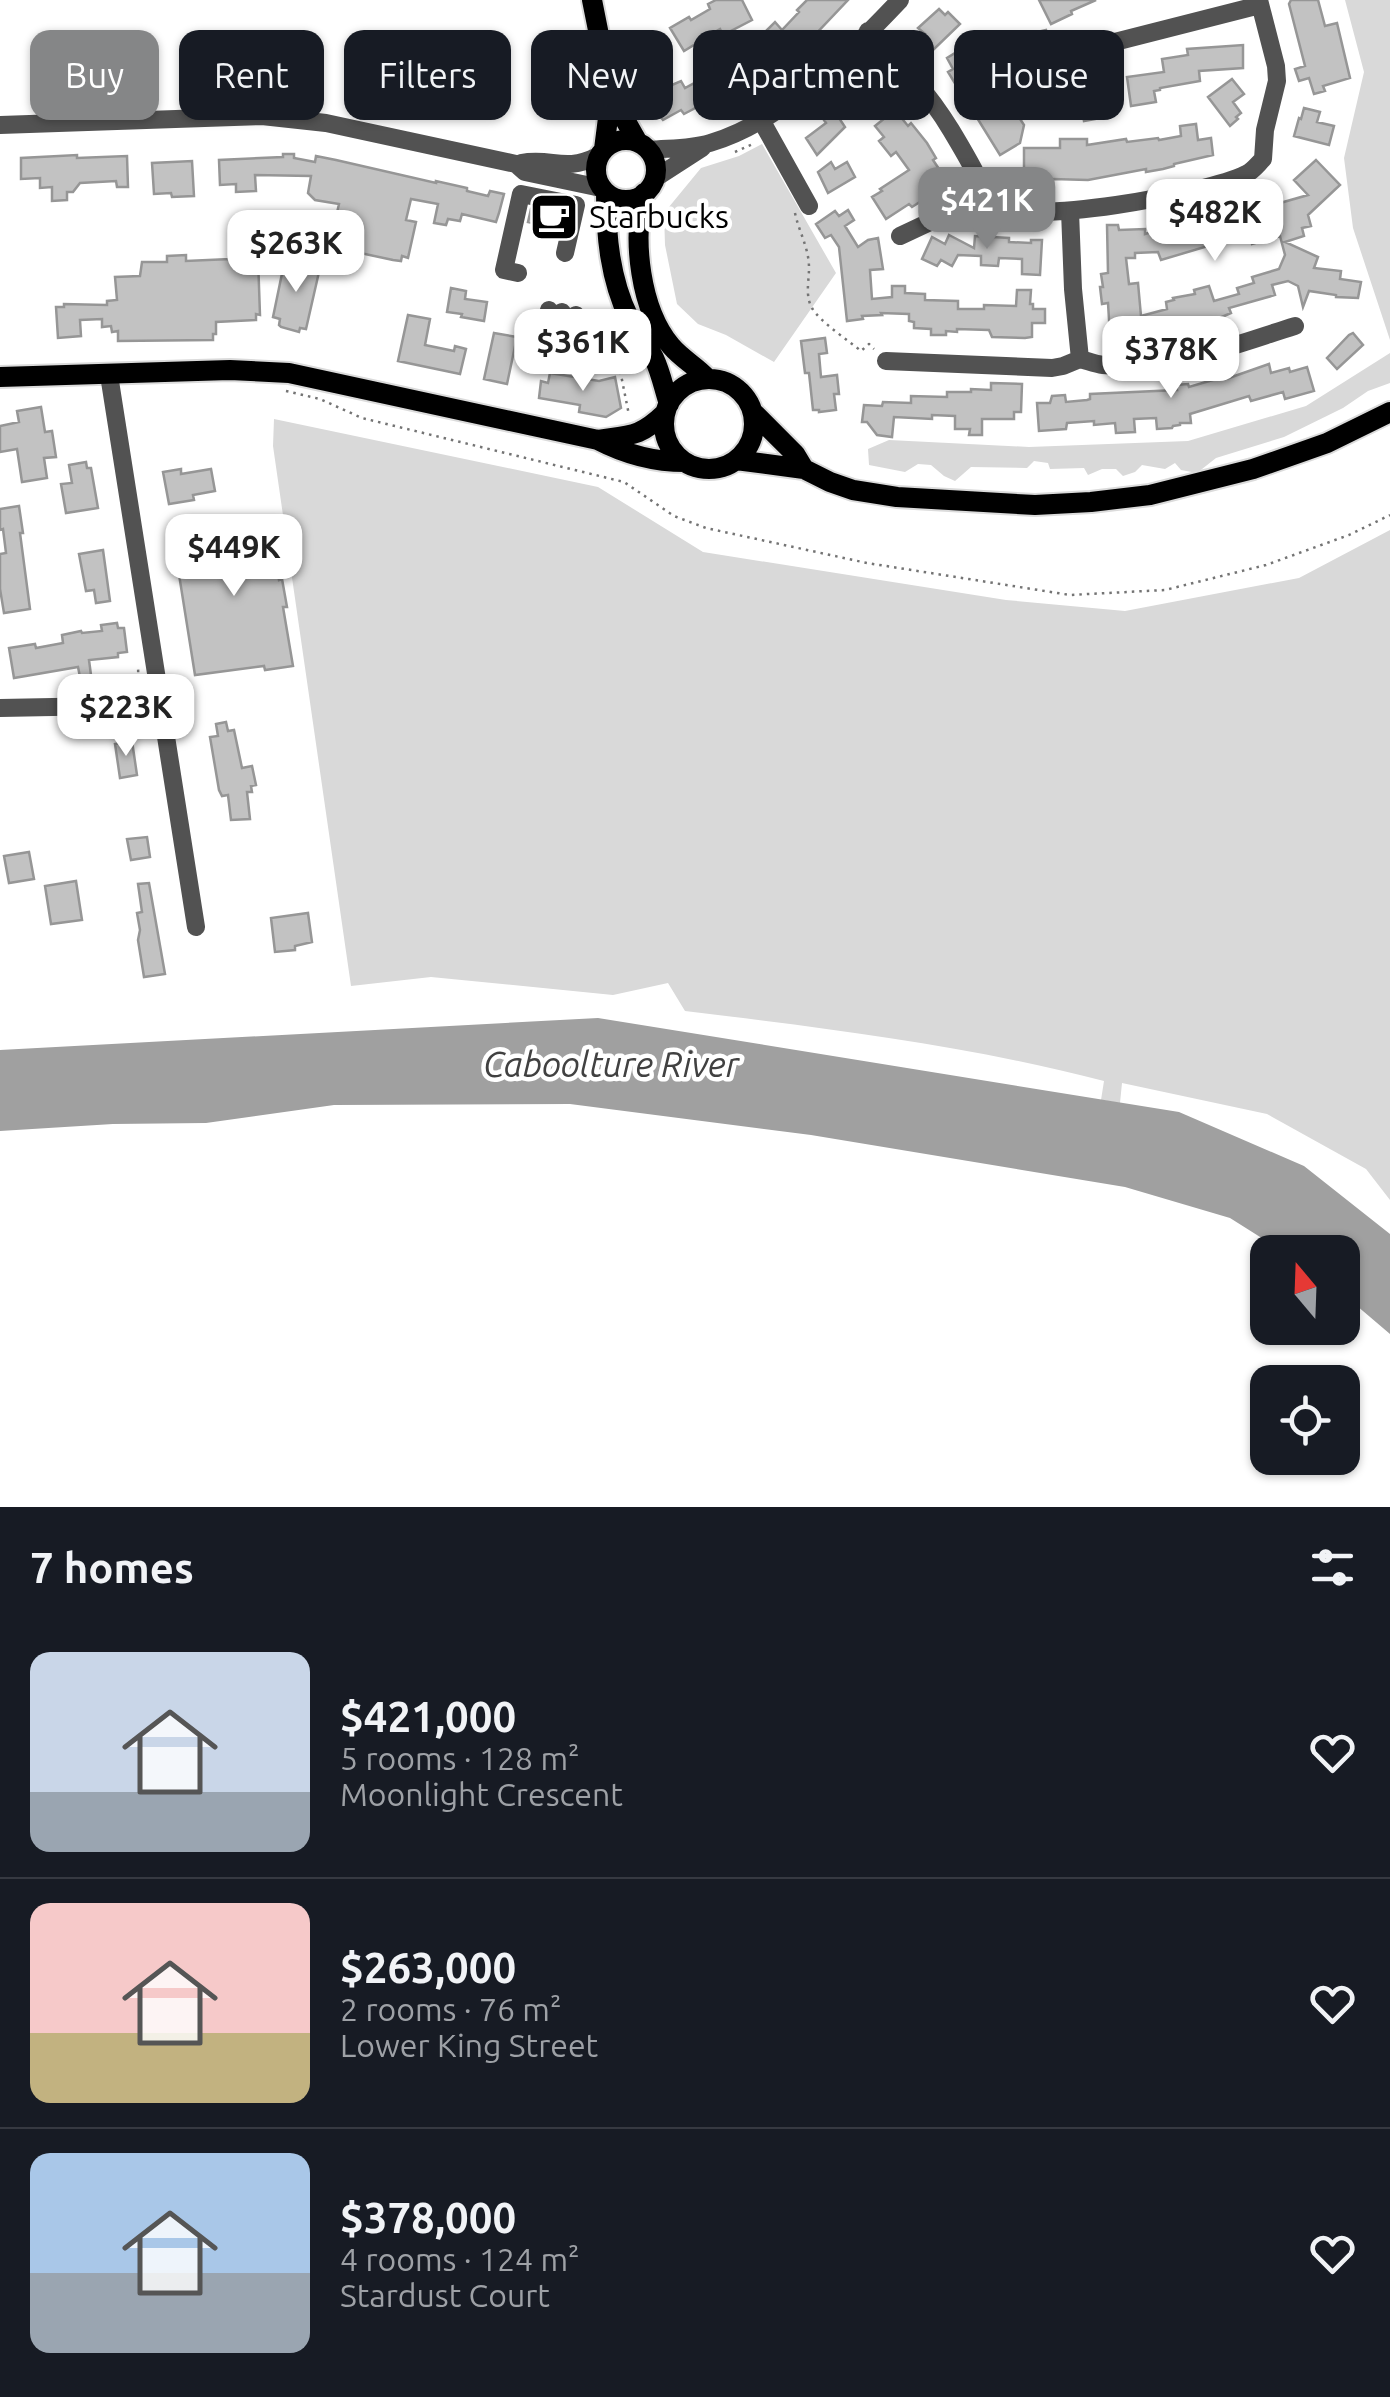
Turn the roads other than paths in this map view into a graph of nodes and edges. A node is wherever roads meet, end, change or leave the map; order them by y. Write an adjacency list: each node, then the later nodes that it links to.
1 (592, 0): 4 (main road)
2 (900, 0): 5 (street)
3 (1259, 2): 6 (street); 20 (street)
4 (598, 30)
5 (869, 30)
6 (1124, 39)
7 (934, 105): 18 (street)
8 (607, 120): 14 (main road)
9 (627, 120): 13 (main road)
10 (761, 120): 12 (street); 19 (street)
11 (0, 125): 15 (street)
12 (712, 142): 13 (street); 16 (street)
13 (643, 146): 14 (main road); 16 (main road)
14 (601, 152): 15 (street); 17 (main road)
15 (516, 164): 17 (street)
16 (649, 186): 17 (main road); 30 (main road)
17 (604, 190): 31 (main road)
18 (990, 201): 20 (street); 21 (street)
19 (801, 205)
20 (1070, 210): 26 (street)
21 (900, 236)
22 (564, 253): 23 (street)
23 (518, 273)
24 (1295, 326): 26 (street)
25 (562, 356): 25 (street)
26 (1080, 359): 27 (street)
27 (886, 361)
28 (109, 375): 29 (main road); 34 (main road); 38 (street)
29 (0, 377)
30 (707, 378): 31 (main road); 32 (main road)
31 (667, 408): 34 (main road); 36 (main road)
32 (753, 412): 35 (main road); 37 (main road)
33 (1390, 412): 37 (main road)
34 (598, 440): 36 (main road)
35 (736, 460): 36 (main road); 37 (main road)
36 (686, 462)
37 (804, 469)
38 (159, 705): 39 (street); 40 (street)
39 (0, 708)
40 (196, 927)

